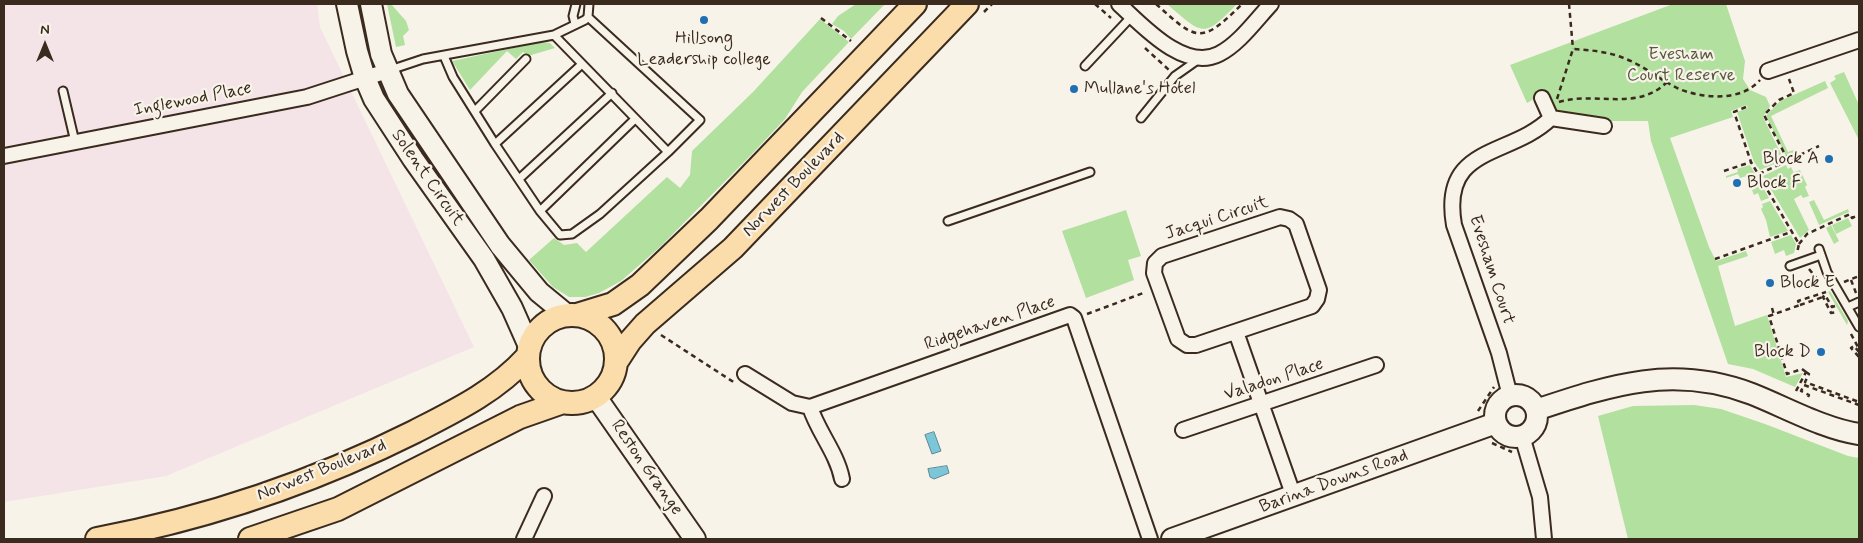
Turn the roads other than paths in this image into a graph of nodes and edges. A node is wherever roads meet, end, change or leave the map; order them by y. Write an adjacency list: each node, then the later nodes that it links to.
1 (347, 4): 21 (street, Solent Circuit)
2 (372, 4): 19 (street, Solent Circuit)
3 (576, 4): 11 (lane)
4 (589, 4): 10 (lane)
5 (915, 4): 41 (main road)
6 (967, 4): 45 (main road, Norwest Boulevard)
7 (1119, 4): 9 (street)
8 (1271, 4): 15 (street)
9 (1132, 16): 15 (street); 18 (lane)
10 (588, 17): 11 (lane); 32 (lane)
11 (575, 24): 12 (lane)
12 (554, 35): 14 (lane); 17 (lane)
13 (1859, 40): 20 (street)
14 (444, 56): 19 (lane); 25 (lane)
15 (1200, 58): 26 (lane)
16 (526, 59): 25 (lane)
17 (582, 64): 23 (lane); 31 (lane)
18 (1085, 66)
19 (387, 71): 21 (street, Inglewood Place); 41 (street, Solent Circuit)
20 (1768, 71)
21 (365, 78): 30 (street, Inglewood Place); 44 (street, Solent Circuit)
22 (64, 91): 30 (lane)
23 (612, 93): 28 (lane); 35 (lane)
24 (1542, 98): 27 (street)
25 (475, 111): 31 (lane)
26 (1141, 118)
27 (1551, 118): 29 (street); 48 (street, Evesham Court)
28 (635, 119): 32 (lane); 36 (lane)
29 (1604, 126)
30 (75, 142): 33 (street, Inglewood Place)
31 (495, 144): 35 (lane)
32 (668, 152): 36 (lane)
33 (4, 156)
34 (1090, 172): 37 (lane)
35 (519, 179): 36 (lane)
36 (540, 211)
37 (948, 221)
38 (1790, 266): 40 (lane)
39 (1859, 302): 40 (lane)
40 (1848, 307): 42 (lane)
41 (572, 315): 44 (main road); 45 (main road)
42 (1859, 327)
43 (1236, 332): 43 (street, Jacqui Circuit); 51 (street)
44 (528, 351): 50 (main road); 61 (main road, Norwest Boulevard)
45 (617, 361): 49 (main road)
46 (1376, 365): 51 (street, Valadon Place)
47 (745, 374): 52 (street)
48 (1509, 388): 53 (street); 54 (street)
49 (596, 396): 50 (main road); 64 (street, Reston Grange)
50 (560, 403): 62 (main road, Norwest Boulevard)
51 (1260, 404): 55 (street, Valadon Place); 60 (street)
52 (810, 407): 58 (street); 65 (street, Ridgehaven Place)
53 (1536, 410): 56 (street); 57 (street)
54 (1490, 426): 57 (street); 60 (street, Barina Downs Road)
55 (1183, 430)
56 (1859, 434)
57 (1522, 436): 67 (street)
58 (842, 479)
59 (544, 496): 63 (street)
60 (1294, 497): 66 (street, Barina Downs Road)
61 (96, 539)
62 (250, 539)
63 (524, 539)
64 (695, 539)
65 (1150, 539)
66 (1172, 539)
67 (1544, 539)

